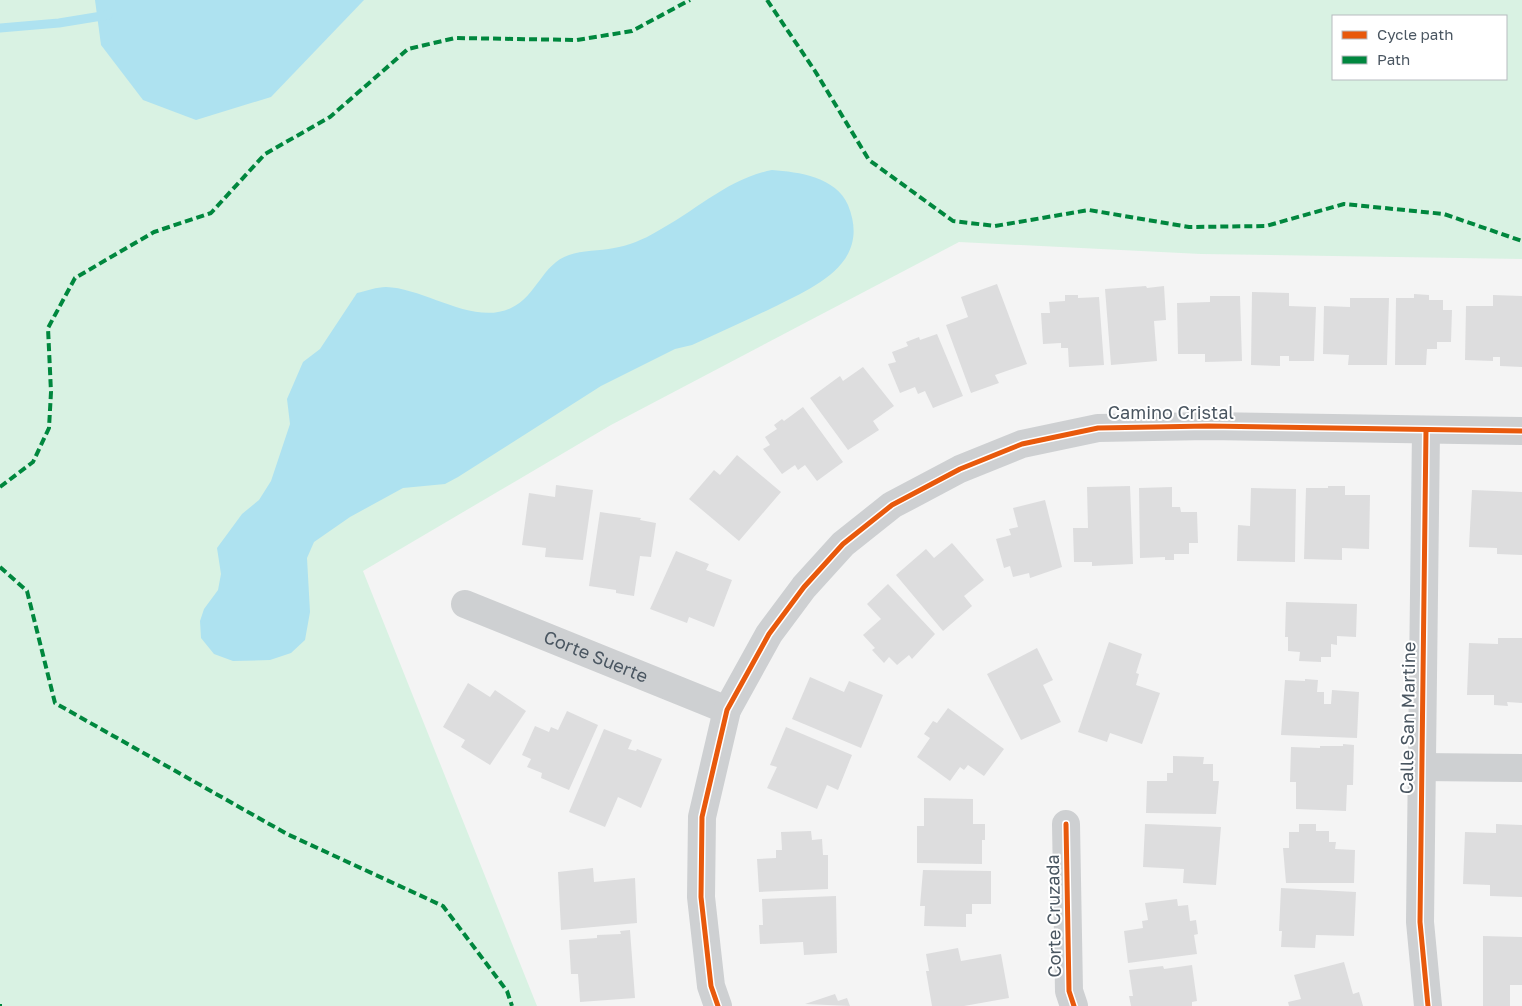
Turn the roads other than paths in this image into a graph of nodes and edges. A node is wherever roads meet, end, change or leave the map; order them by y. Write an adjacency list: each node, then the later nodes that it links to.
1 (1426, 430): 2 (street, Camino Cristal); 4 (street, Camino Cristal); 5 (street, Calle San Martine)
2 (1522, 432)
3 (465, 604): 4 (street, Corte Suerte)
4 (727, 710): 8 (street, Camino Cristal)
5 (1421, 767): 6 (street); 10 (street, Calle San Martine)
6 (1522, 768)
7 (1066, 824): 9 (street, Corte Cruzada)
8 (718, 1006)
9 (1074, 1006)
10 (1428, 1006)

